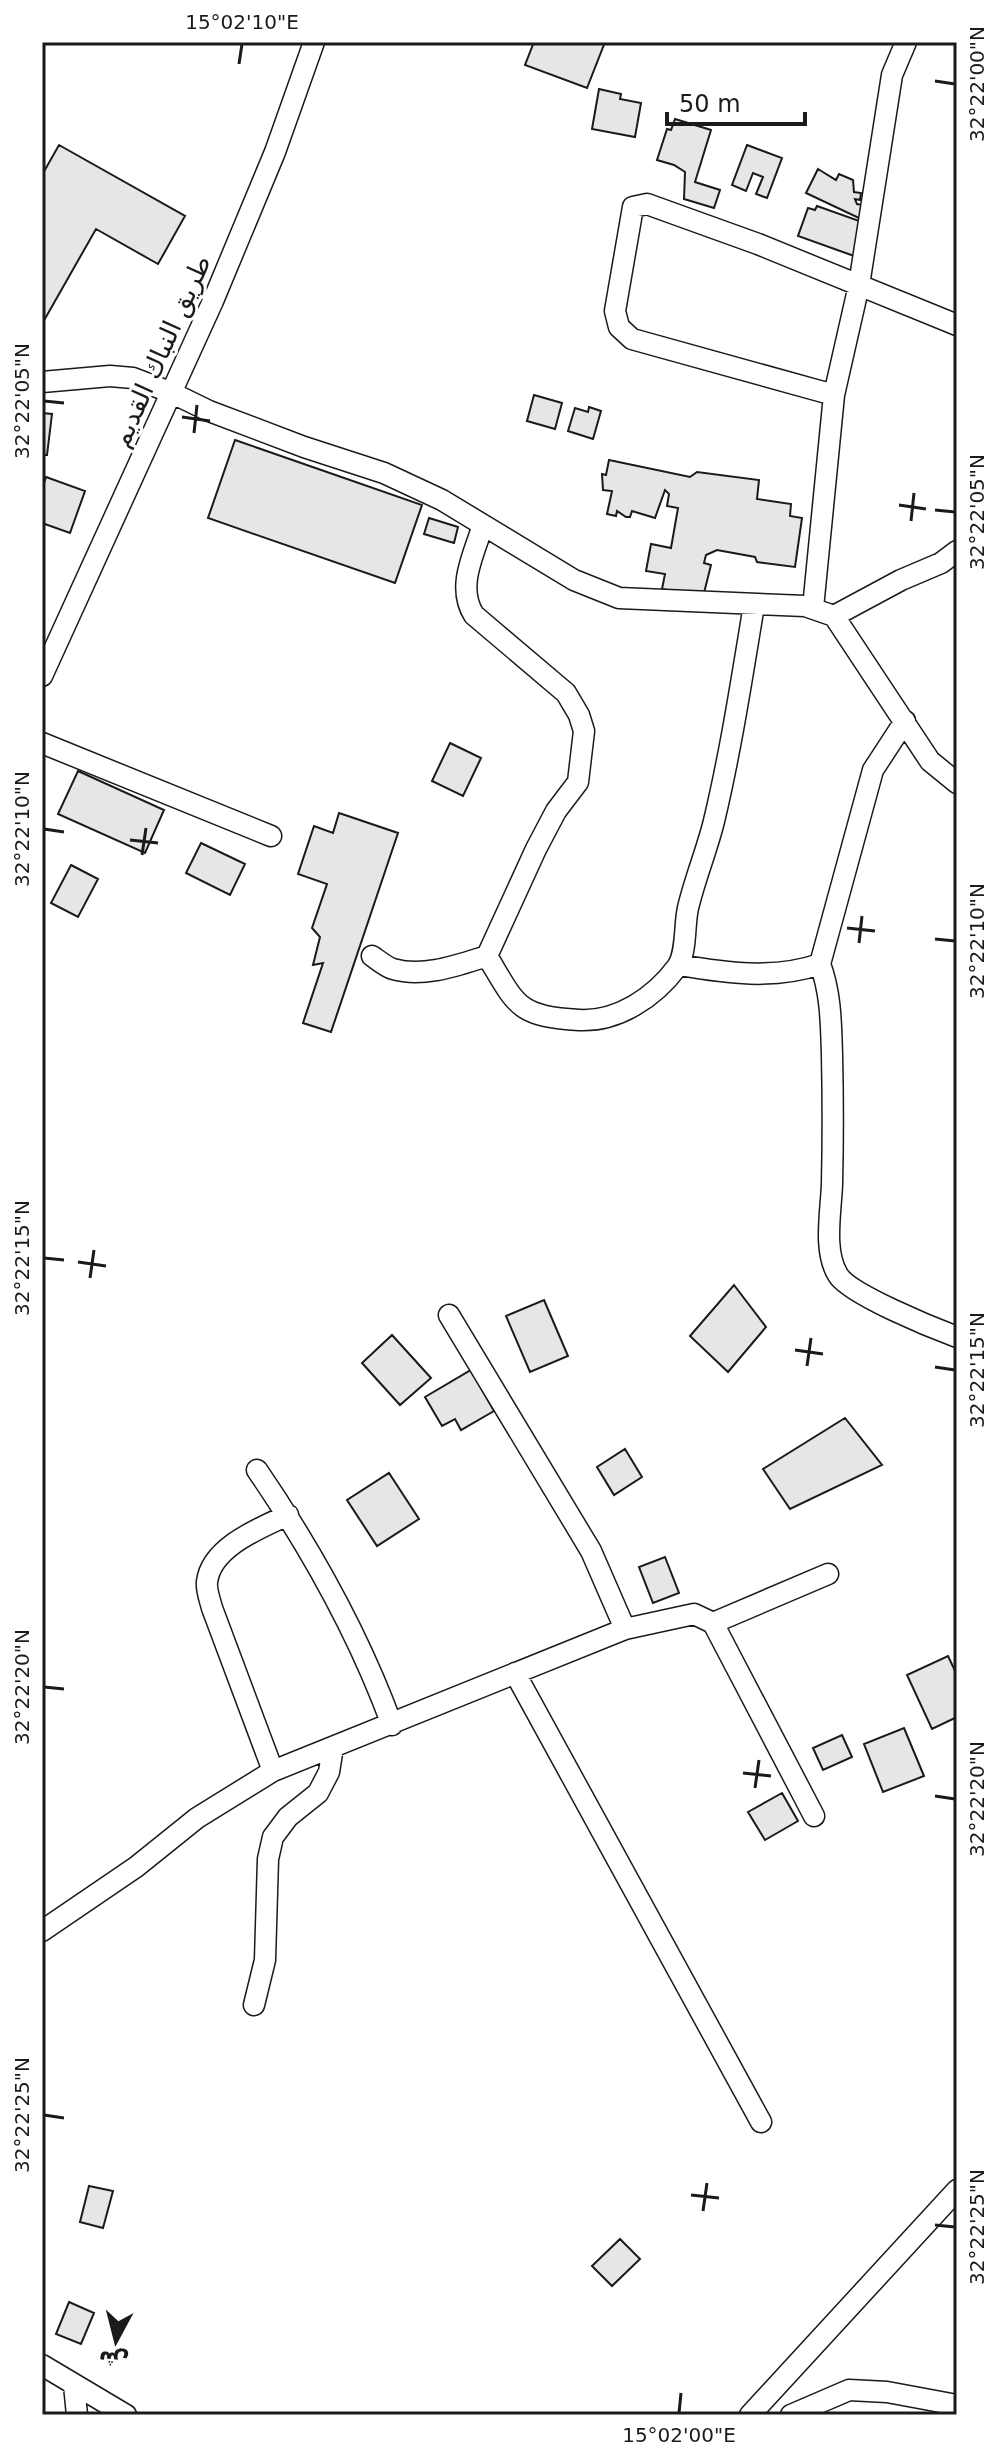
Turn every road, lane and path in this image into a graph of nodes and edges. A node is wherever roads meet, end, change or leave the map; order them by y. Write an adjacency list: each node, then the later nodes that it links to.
1 (314, 42): 6 (street, طريق النباك القديم)
2 (906, 42): 3 (street)
3 (859, 285): 4 (street); 7 (street); 7 (street)
4 (957, 325)
5 (42, 382): 6 (street)
6 (170, 392): 8 (street); 13 (street, طريق النباك القديم)
7 (834, 395): 11 (street)
8 (483, 525): 10 (street); 19 (street)
9 (957, 551): 12 (street)
10 (754, 605): 11 (street); 21 (street)
11 (813, 608): 12 (street)
12 (834, 616): 14 (street)
13 (42, 676)
14 (905, 721): 16 (street); 20 (street)
15 (42, 743): 17 (street)
16 (957, 783)
17 (271, 836)
18 (372, 956): 19 (street)
19 (487, 956): 21 (street)
20 (820, 964): 21 (street); 23 (street)
21 (679, 965)
22 (449, 1315): 28 (street)
23 (957, 1337)
24 (257, 1470): 25 (street)
25 (288, 1515): 30 (street); 32 (street)
26 (828, 1574): 27 (street)
27 (713, 1623): 28 (street); 33 (street)
28 (625, 1629): 29 (street)
29 (515, 1673): 30 (street); 36 (street)
30 (392, 1725): 31 (street)
31 (333, 1747): 32 (street); 35 (street)
32 (273, 1771): 34 (street)
33 (814, 1816)
34 (42, 1931)
35 (254, 2005)
36 (761, 2122)
37 (957, 2190): 43 (street)
38 (42, 2365): 39 (street)
39 (74, 2385): 41 (street); 42 (street)
40 (957, 2405): 44 (street)
41 (77, 2415)
42 (126, 2415)
43 (750, 2415)
44 (791, 2415)

